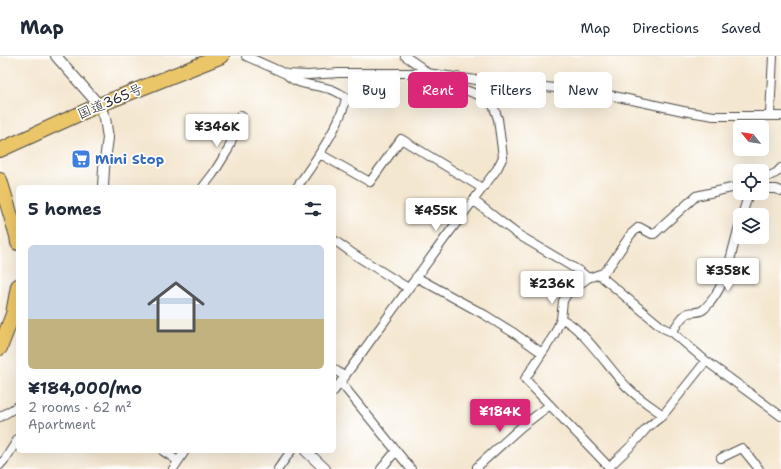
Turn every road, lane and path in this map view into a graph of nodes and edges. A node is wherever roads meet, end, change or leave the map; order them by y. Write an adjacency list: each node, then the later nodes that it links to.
1 (56, 56): 11 (street)
2 (222, 56): 11 (highway, 国道365号)
3 (246, 56): 8 (street)
4 (405, 56): 6 (street)
5 (773, 56): 13 (street)
6 (426, 72)
7 (408, 73): 8 (street)
8 (286, 74): 16 (street)
9 (468, 78): 13 (street)
10 (468, 91): 23 (street)
11 (99, 105): 15 (highway, 国道365号); 20 (street)
12 (241, 115): 21 (street)
13 (770, 115): 14 (street)
14 (781, 116)
15 (0, 150)
16 (320, 154): 22 (street); 23 (street)
17 (781, 168): 18 (street)
18 (769, 176)
19 (0, 180): 28 (highway)
20 (103, 185)
21 (205, 185)
22 (298, 185)
23 (482, 188): 27 (street)
24 (733, 188): 31 (street)
25 (769, 189): 26 (street)
26 (781, 191)
27 (473, 200): 32 (street); 33 (street)
28 (16, 233)
29 (336, 241): 34 (street)
30 (734, 244): 37 (street)
31 (603, 273): 33 (street); 37 (street)
32 (416, 278): 34 (street); 39 (street)
33 (588, 278): 36 (street)
34 (408, 288): 42 (street)
35 (16, 297): 38 (highway)
36 (560, 319): 39 (street); 47 (street)
37 (672, 332): 40 (street)
38 (0, 348)
39 (542, 353): 44 (street)
40 (706, 361): 46 (street); 47 (street)
41 (336, 371): 42 (street)
42 (343, 380): 43 (street); 50 (street)
43 (336, 389)
44 (550, 405): 58 (street); 64 (street)
45 (16, 407): 48 (street)
46 (779, 412)
47 (663, 415): 58 (street)
48 (0, 417)
49 (16, 441): 57 (street)
50 (396, 452): 62 (street); 63 (street)
51 (166, 453): 56 (street)
52 (184, 453): 56 (street)
53 (290, 453): 60 (street)
54 (308, 453): 61 (street)
55 (721, 458): 65 (street)
56 (178, 461): 59 (street)
57 (0, 465)
58 (609, 468)
59 (173, 469)
60 (278, 469)
61 (325, 469)
62 (381, 469)
63 (411, 469)
64 (478, 469)
65 (759, 469)

